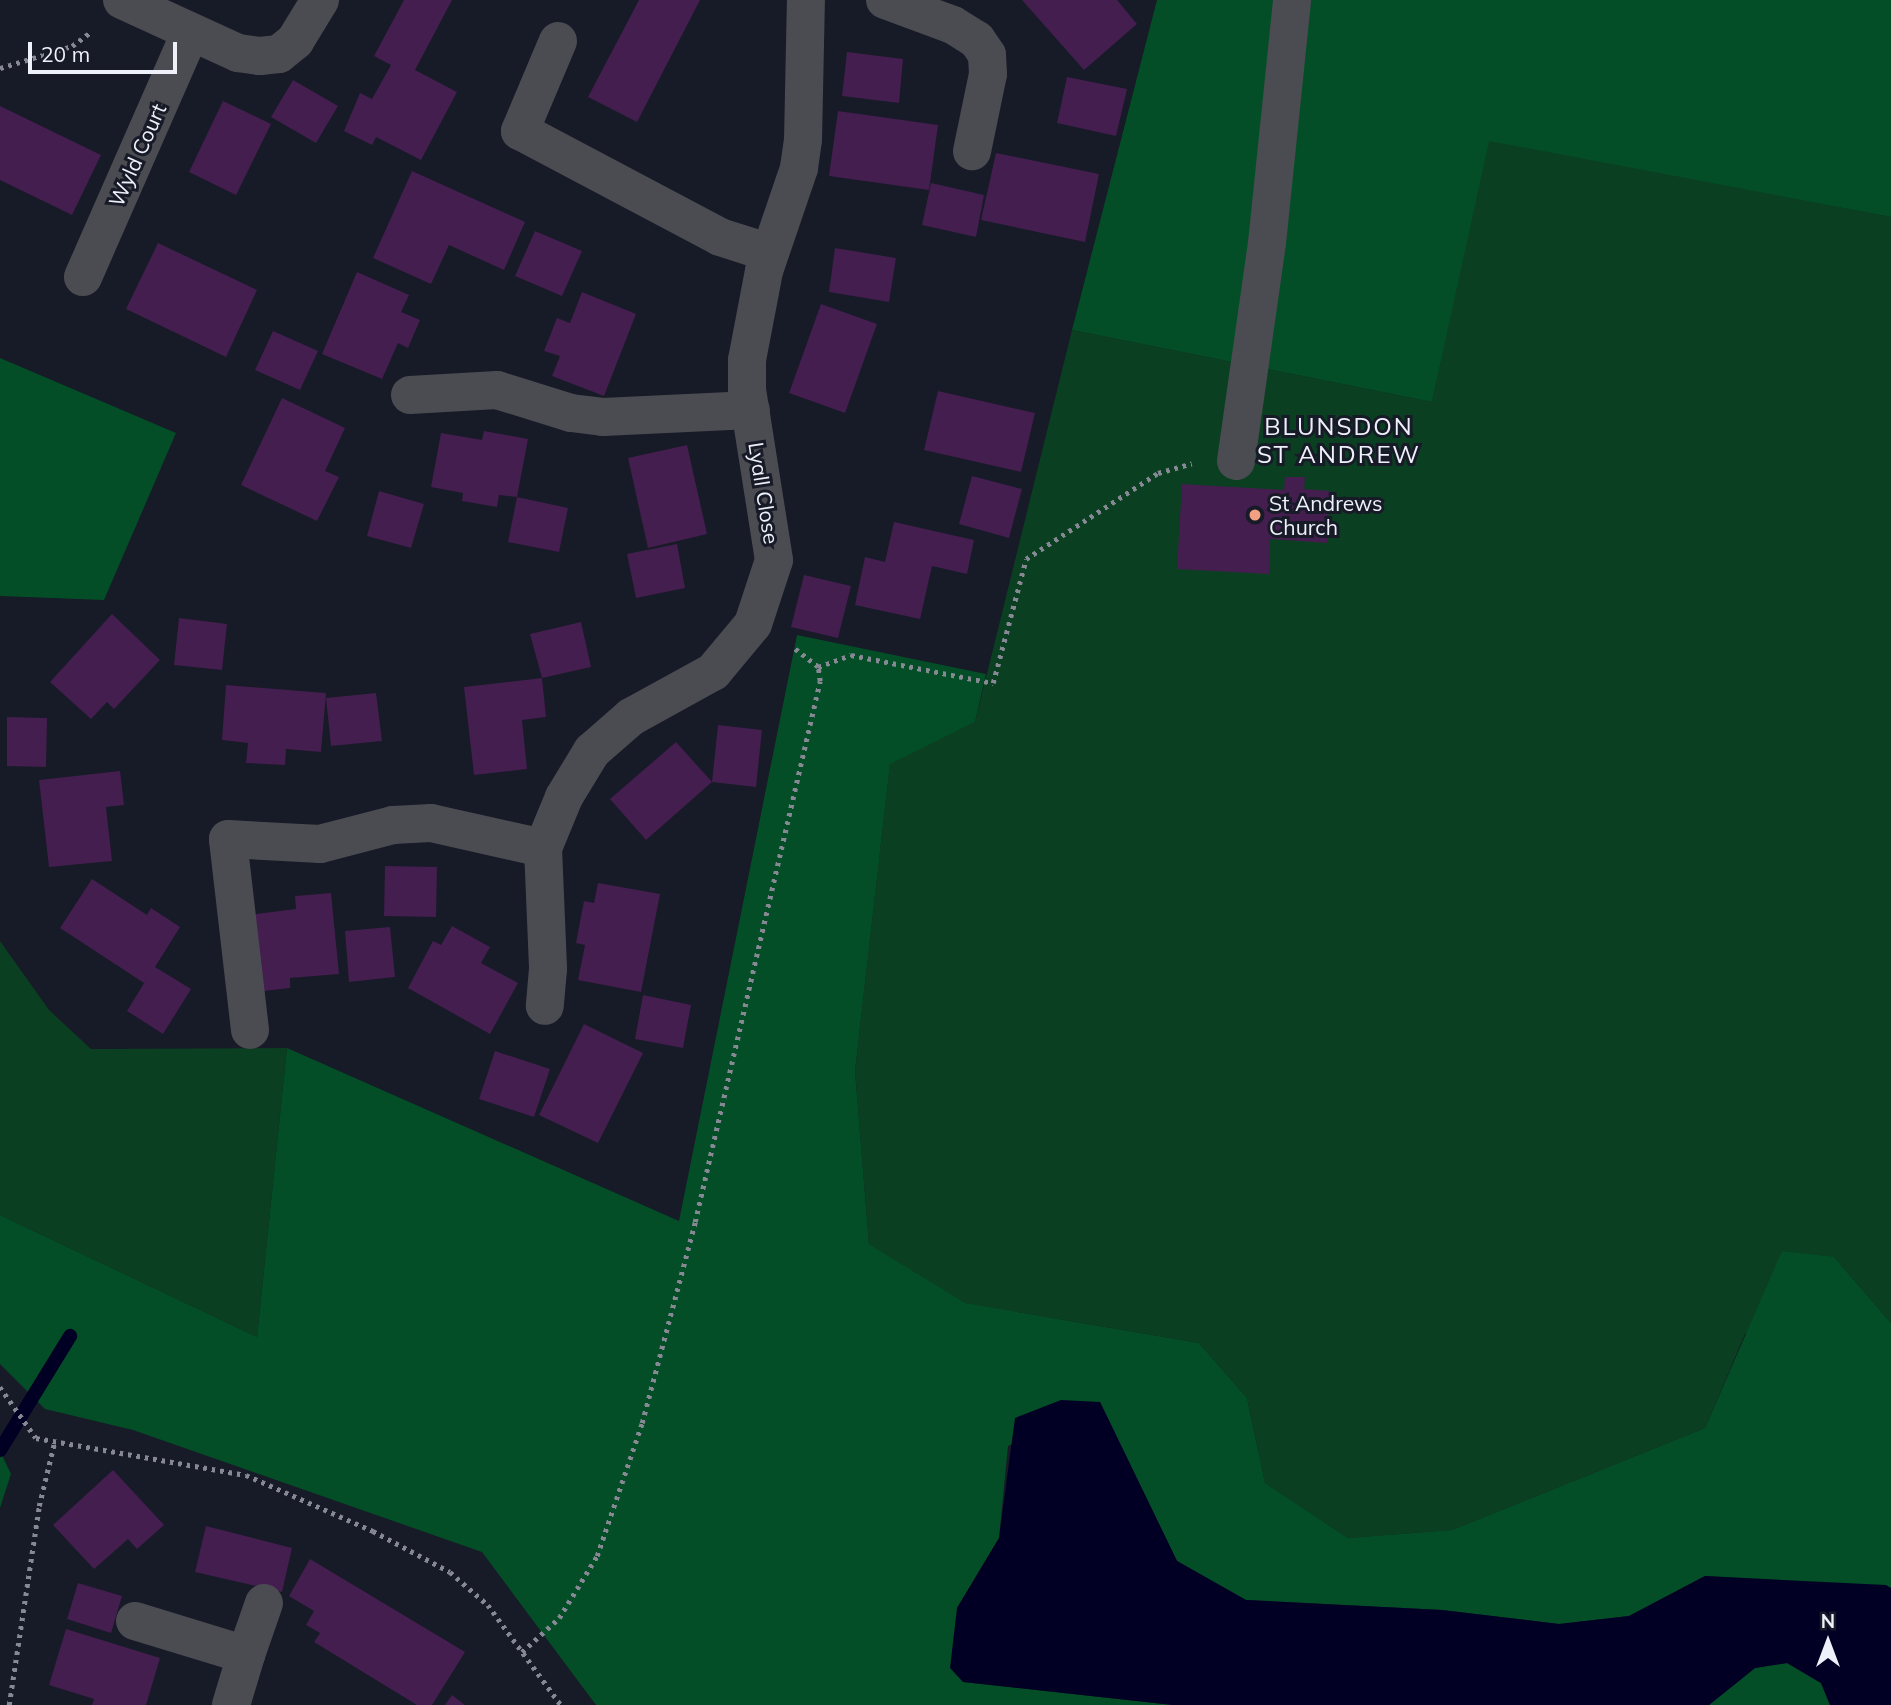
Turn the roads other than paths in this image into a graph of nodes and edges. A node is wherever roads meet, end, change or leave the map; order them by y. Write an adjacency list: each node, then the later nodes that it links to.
1 (320, 0): 6 (street)
2 (806, 0): 9 (street, Lyall Close)
3 (884, 0): 8 (street)
4 (1292, 0): 13 (street)
5 (123, 1): 6 (street)
6 (190, 33): 10 (street, Wyld Court)
7 (558, 41): 9 (street)
8 (972, 151)
9 (770, 253): 12 (street, Lyall Close)
10 (83, 277)
11 (410, 395): 12 (street)
12 (751, 410): 14 (street, Lyall Close)
13 (1236, 461)
14 (543, 848): 15 (street, Lyall Close); 16 (street)
15 (545, 1006)
16 (250, 1030)
17 (264, 1603): 19 (street)
18 (135, 1621): 19 (street)
19 (246, 1655): 20 (street)
20 (231, 1705)

